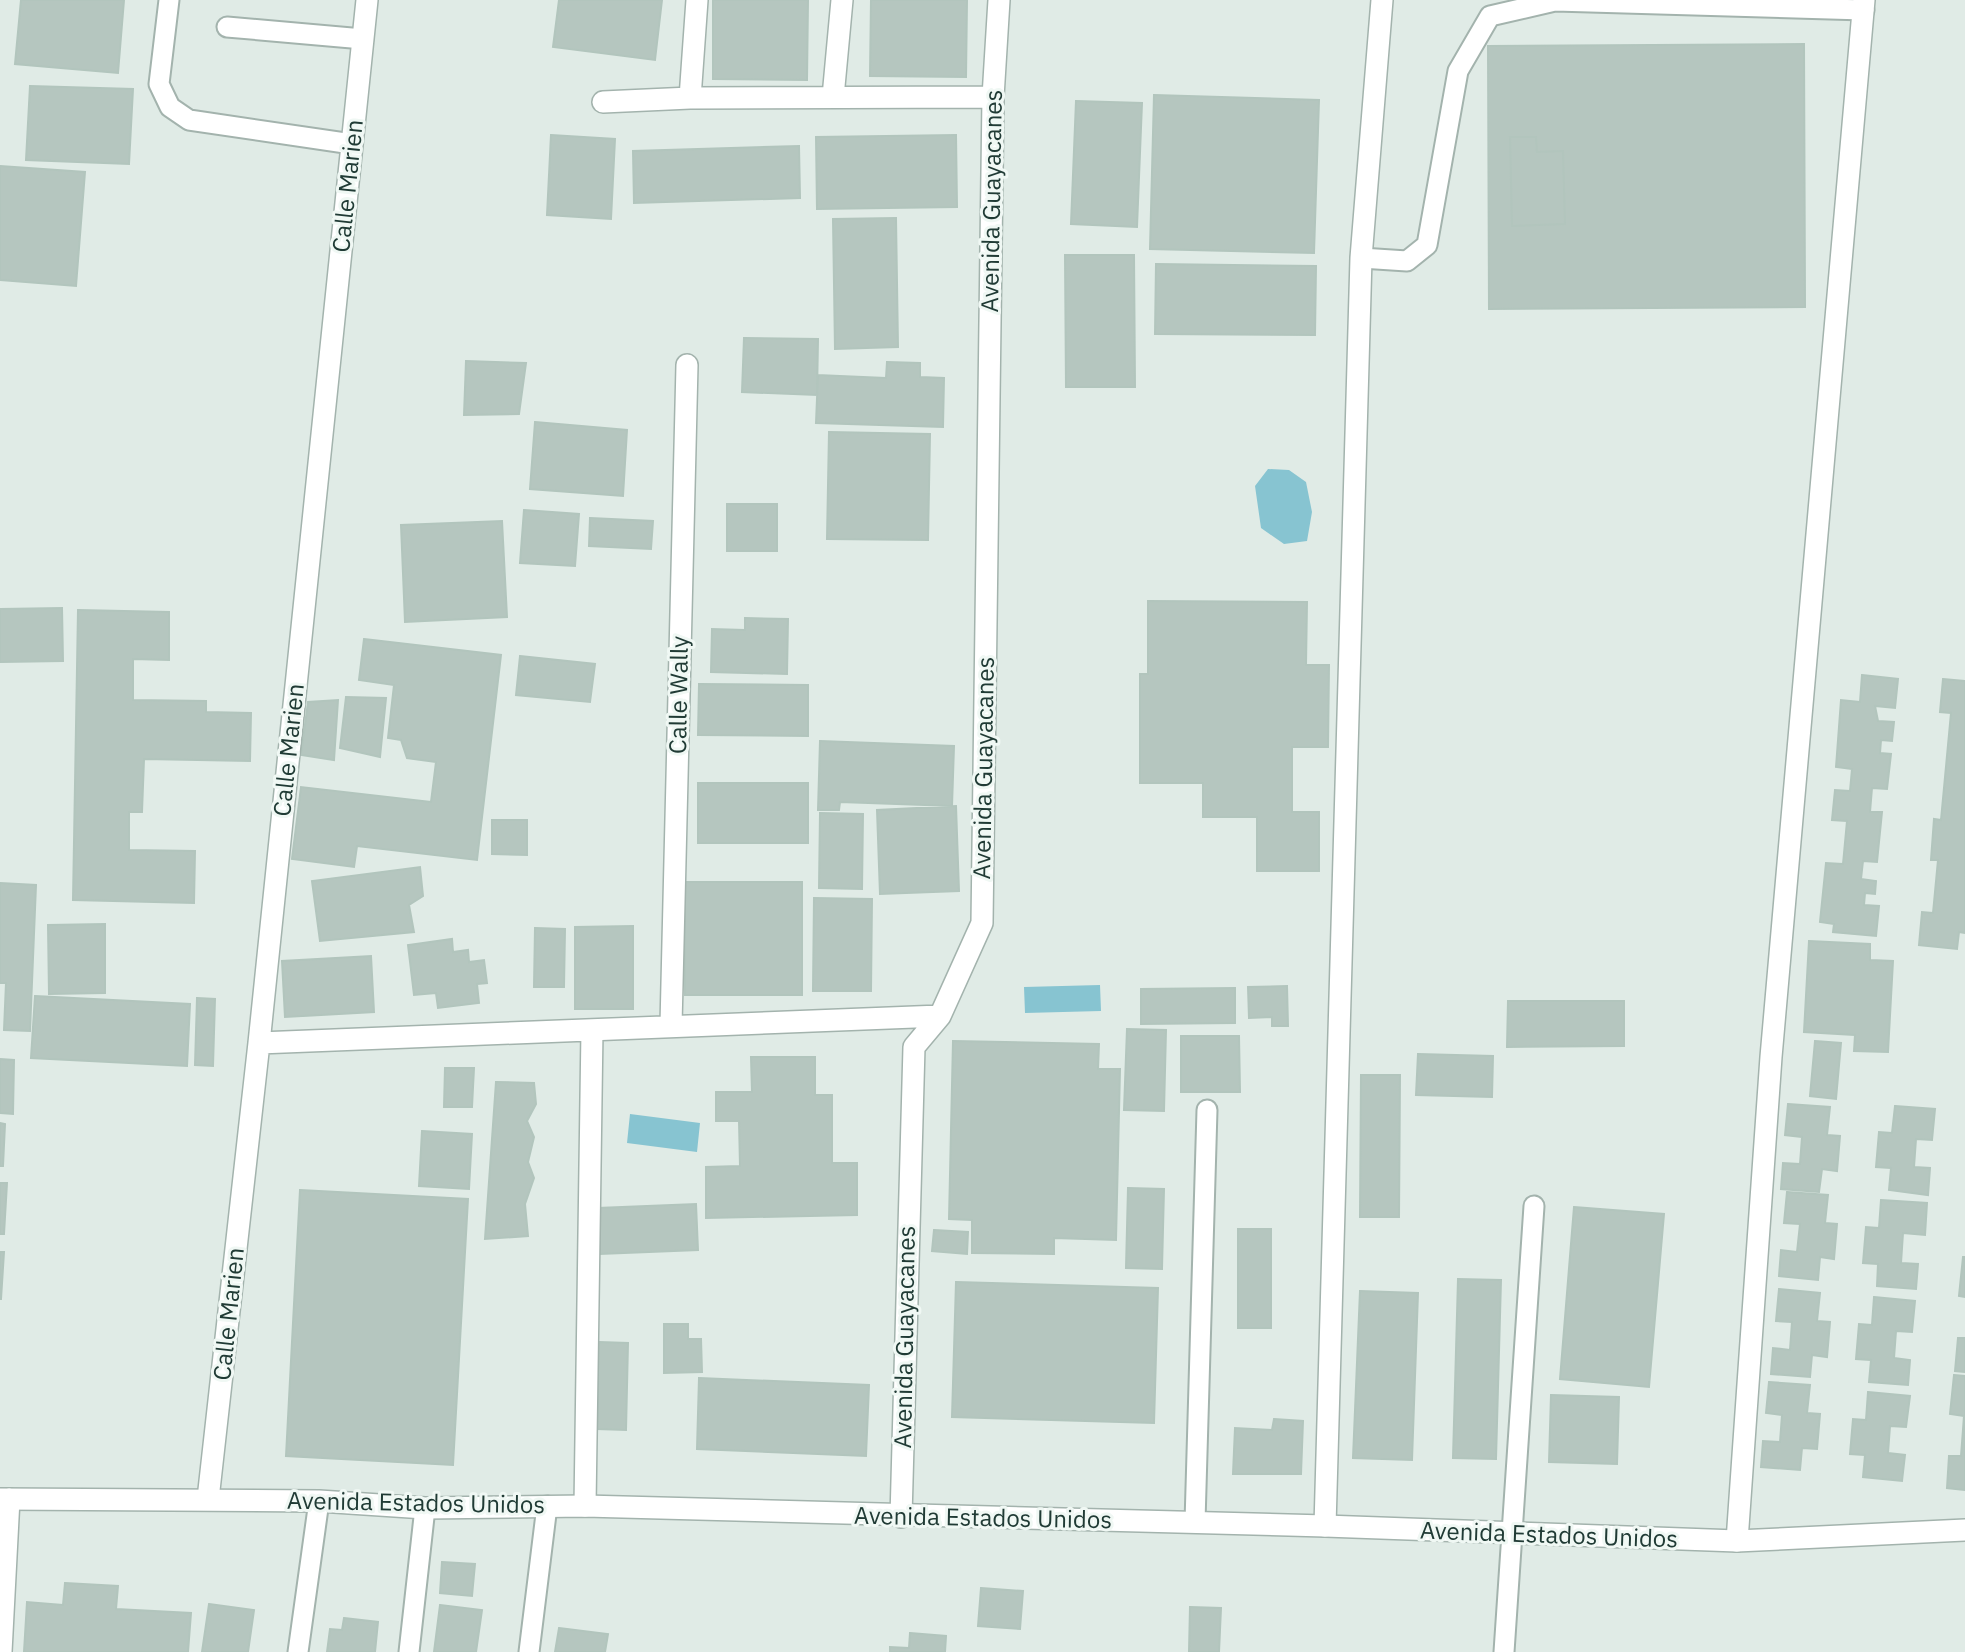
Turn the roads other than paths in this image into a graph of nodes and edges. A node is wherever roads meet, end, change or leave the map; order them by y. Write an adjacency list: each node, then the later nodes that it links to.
1 (169, 0): 14 (lane)
2 (367, 0): 9 (street, Calle Marien)
3 (696, 0): 12 (street)
4 (842, 0): 10 (street)
5 (999, 0): 11 (street, Avenida Guayacanes)
6 (1382, 0): 15 (street)
7 (1864, 5): 15 (lane); 34 (street)
8 (227, 27): 9 (lane)
9 (363, 39): 14 (street, Calle Marien)
10 (833, 97): 11 (street); 12 (street)
11 (993, 97): 17 (street, Avenida Guayacanes)
12 (690, 98): 13 (street)
13 (603, 102)
14 (352, 144): 20 (street, Calle Marien)
15 (1361, 258): 31 (street)
16 (687, 365): 18 (street, Calle Wally)
17 (940, 1016): 18 (street); 29 (street, Avenida Guayacanes)
18 (671, 1025): 19 (street)
19 (592, 1030): 20 (street); 27 (street)
20 (259, 1043): 24 (street, Calle Marien)
21 (1208, 1110): 30 (lane)
22 (1534, 1206): 33 (lane)
23 (4, 1499): 24 (street, Avenida Estados Unidos); 35 (street)
24 (208, 1499): 25 (street, Avenida Estados Unidos)
25 (319, 1501): 28 (street, Avenida Estados Unidos); 36 (lane)
26 (547, 1506): 27 (street, Avenida Estados Unidos); 28 (street, Avenida Estados Unidos); 38 (lane)
27 (585, 1506): 29 (street, Avenida Estados Unidos)
28 (425, 1508): 37 (lane)
29 (901, 1517): 30 (street, Avenida Estados Unidos)
30 (1195, 1522): 31 (street, Avenida Estados Unidos)
31 (1325, 1526): 33 (street, Avenida Estados Unidos)
32 (1965, 1530): 34 (street, Avenida Estados Unidos)
33 (1513, 1534): 34 (street, Avenida Estados Unidos); 39 (lane)
34 (1737, 1541)
35 (1, 1652)
36 (298, 1652)
37 (409, 1652)
38 (529, 1652)
39 (1504, 1652)

